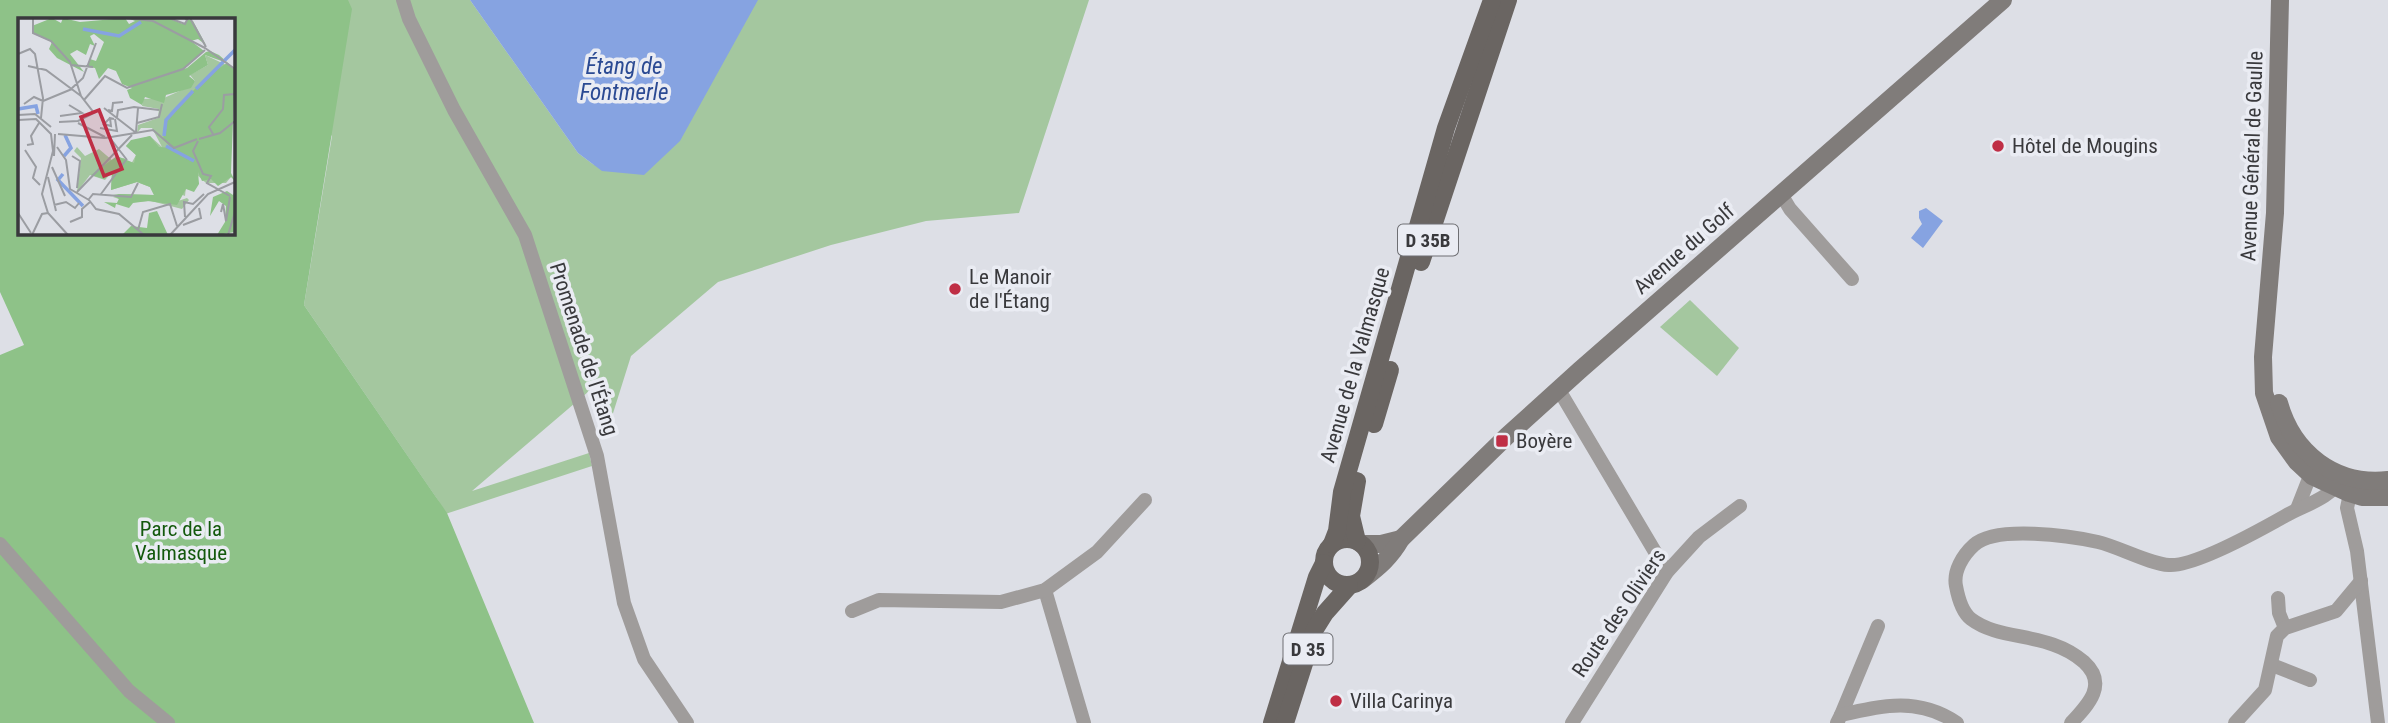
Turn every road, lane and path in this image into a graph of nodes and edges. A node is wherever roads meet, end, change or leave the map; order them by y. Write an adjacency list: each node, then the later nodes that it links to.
1 (403, 0): 36 (street, Promenade de l'Étang)
2 (1492, 0): 6 (main road, Avenue de la Valmasque / D 35B)
3 (1508, 0): 7 (main road, Avenue de la Valmasque / D 35B)
4 (2003, 0): 8 (street, Avenue du Golf / D 35)
5 (2280, 0): 10 (street, Avenue Général de Gaulle)
6 (1446, 128): 7 (main road); 22 (main road, Avenue de la Valmasque / D 35B)
7 (1465, 135): 20 (main road, Avenue de la Valmasque / D 35B)
8 (1781, 194): 9 (street); 11 (street, Avenue du Golf / D 35)
9 (1852, 279)
10 (2268, 313): 12 (street, Avenue Général de Gaulle); 13 (street, Avenue Général de Gaulle)
11 (1559, 390): 19 (street, Avenue du Golf / D 35); 24 (street)
12 (2312, 477): 13 (street, Avenue Général de Gaulle); 18 (street)
13 (2339, 482): 14 (street, Avenue Général de Gaulle); 15 (street, Avenue Général de Gaulle); 18 (street); 25 (street)
14 (2388, 482)
15 (2388, 497)
16 (1145, 500): 27 (street)
17 (1740, 506): 24 (street, Route des Oliviers)
18 (2297, 509): 42 (street)
19 (1401, 539): 20 (street); 26 (street, Avenue du Golf / D 35)
20 (1359, 543): 22 (main road); 26 (main road)
21 (0, 544): 35 (street)
22 (1332, 544): 23 (main road)
23 (1324, 563): 26 (main road); 38 (main road, D 35)
24 (1667, 572): 40 (street, Route des Oliviers)
25 (2361, 581): 31 (street); 44 (street)
26 (1356, 583): 39 (main road, Avenue du Golf / D 35)
27 (1045, 590): 29 (street); 37 (street)
28 (2278, 598): 31 (street)
29 (852, 611)
30 (1878, 626): 34 (street)
31 (2285, 628): 32 (street)
32 (2272, 665): 33 (street); 43 (street)
33 (2310, 680)
34 (1839, 719): 41 (street)
35 (168, 723)
36 (687, 723)
37 (1084, 723)
38 (1272, 723)
39 (1285, 723)
40 (1572, 723)
41 (1957, 723)
42 (2071, 723)
43 (2235, 723)
44 (2378, 723)

